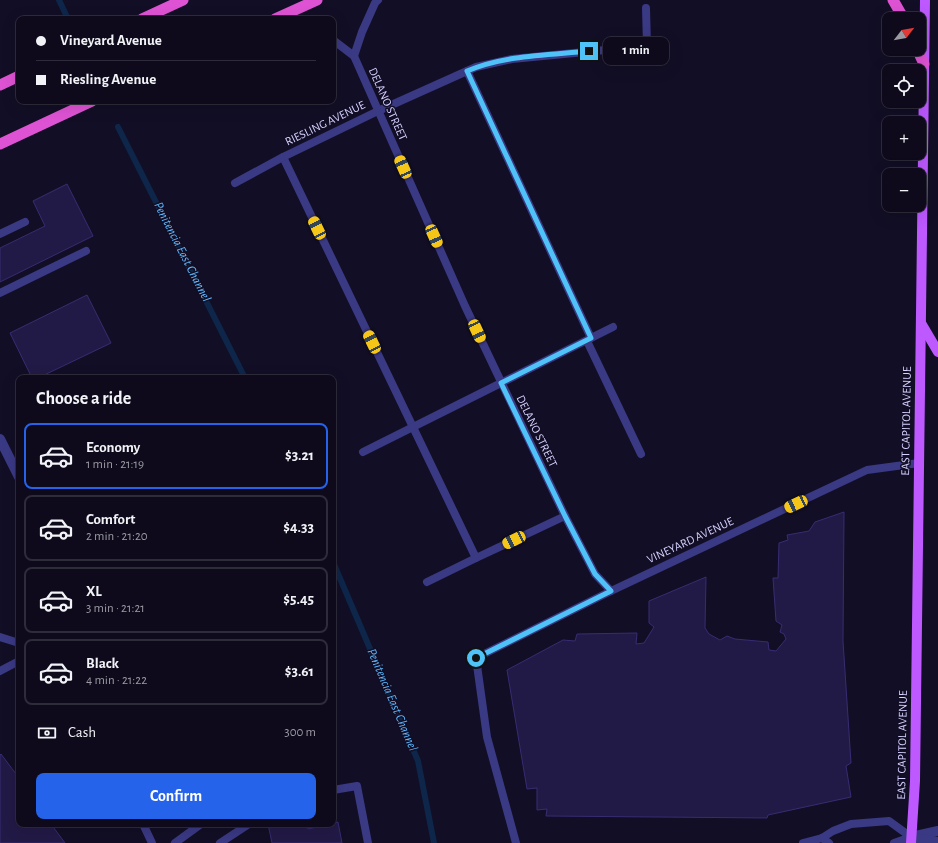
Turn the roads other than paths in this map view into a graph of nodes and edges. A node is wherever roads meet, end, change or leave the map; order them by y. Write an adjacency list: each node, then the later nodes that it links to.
1 (183, 0): 8 (highway)
2 (317, 0): 9 (highway)
3 (378, 0): 11 (lane)
4 (894, 0): 7 (highway)
5 (925, 0): 13 (main road, EAST CAPITOL AVENUE)
6 (646, 8): 14 (lane, RIESLING AVENUE)
7 (900, 12)
8 (148, 16)
9 (282, 16)
10 (336, 42): 11 (lane, DELANO STREET)
11 (354, 56): 19 (lane, DELANO STREET)
12 (920, 56): 13 (highway)
13 (924, 64)
14 (467, 71): 19 (lane, RIESLING AVENUE); 29 (lane)
15 (16, 77): 16 (highway)
16 (0, 85)
17 (86, 104): 20 (highway)
18 (923, 108): 27 (main road, EAST CAPITOL AVENUE)
19 (378, 111): 21 (lane, RIESLING AVENUE); 31 (lane, DELANO STREET)
20 (0, 144)
21 (283, 157): 22 (lane, RIESLING AVENUE); 32 (lane)
22 (235, 183)
23 (25, 222): 24 (lane)
24 (0, 234)
25 (86, 251): 26 (lane)
26 (0, 293)
27 (921, 323): 30 (main road); 36 (main road, EAST CAPITOL AVENUE)
28 (613, 328): 29 (lane)
29 (589, 339): 31 (lane); 35 (lane)
30 (938, 352)
31 (501, 383): 32 (lane); 38 (lane, DELANO STREET)
32 (413, 427): 34 (lane); 39 (lane)
33 (0, 439): 37 (street)
34 (363, 452)
35 (641, 454)
36 (919, 463): 41 (lane, VINEYARD AVENUE); 52 (main road, EAST CAPITOL AVENUE)
37 (16, 471)
38 (565, 516): 39 (lane); 41 (lane, DELANO STREET)
39 (476, 558): 40 (lane)
40 (427, 582)
41 (611, 591): 58 (lane, VINEYARD AVENUE)
42 (0, 637): 43 (lane)
43 (16, 642)
44 (16, 663): 45 (lane)
45 (0, 671)
46 (336, 789): 57 (lane)
47 (144, 827): 54 (lane)
48 (197, 827): 55 (lane)
49 (244, 827): 56 (lane)
50 (938, 831): 52 (street)
51 (826, 840): 52 (lane); 59 (lane)
52 (911, 840): 53 (street); 60 (lane)
53 (938, 842)
54 (152, 843)
55 (175, 843)
56 (220, 843)
57 (368, 843)
58 (516, 843)
59 (803, 843)
60 (894, 843)

